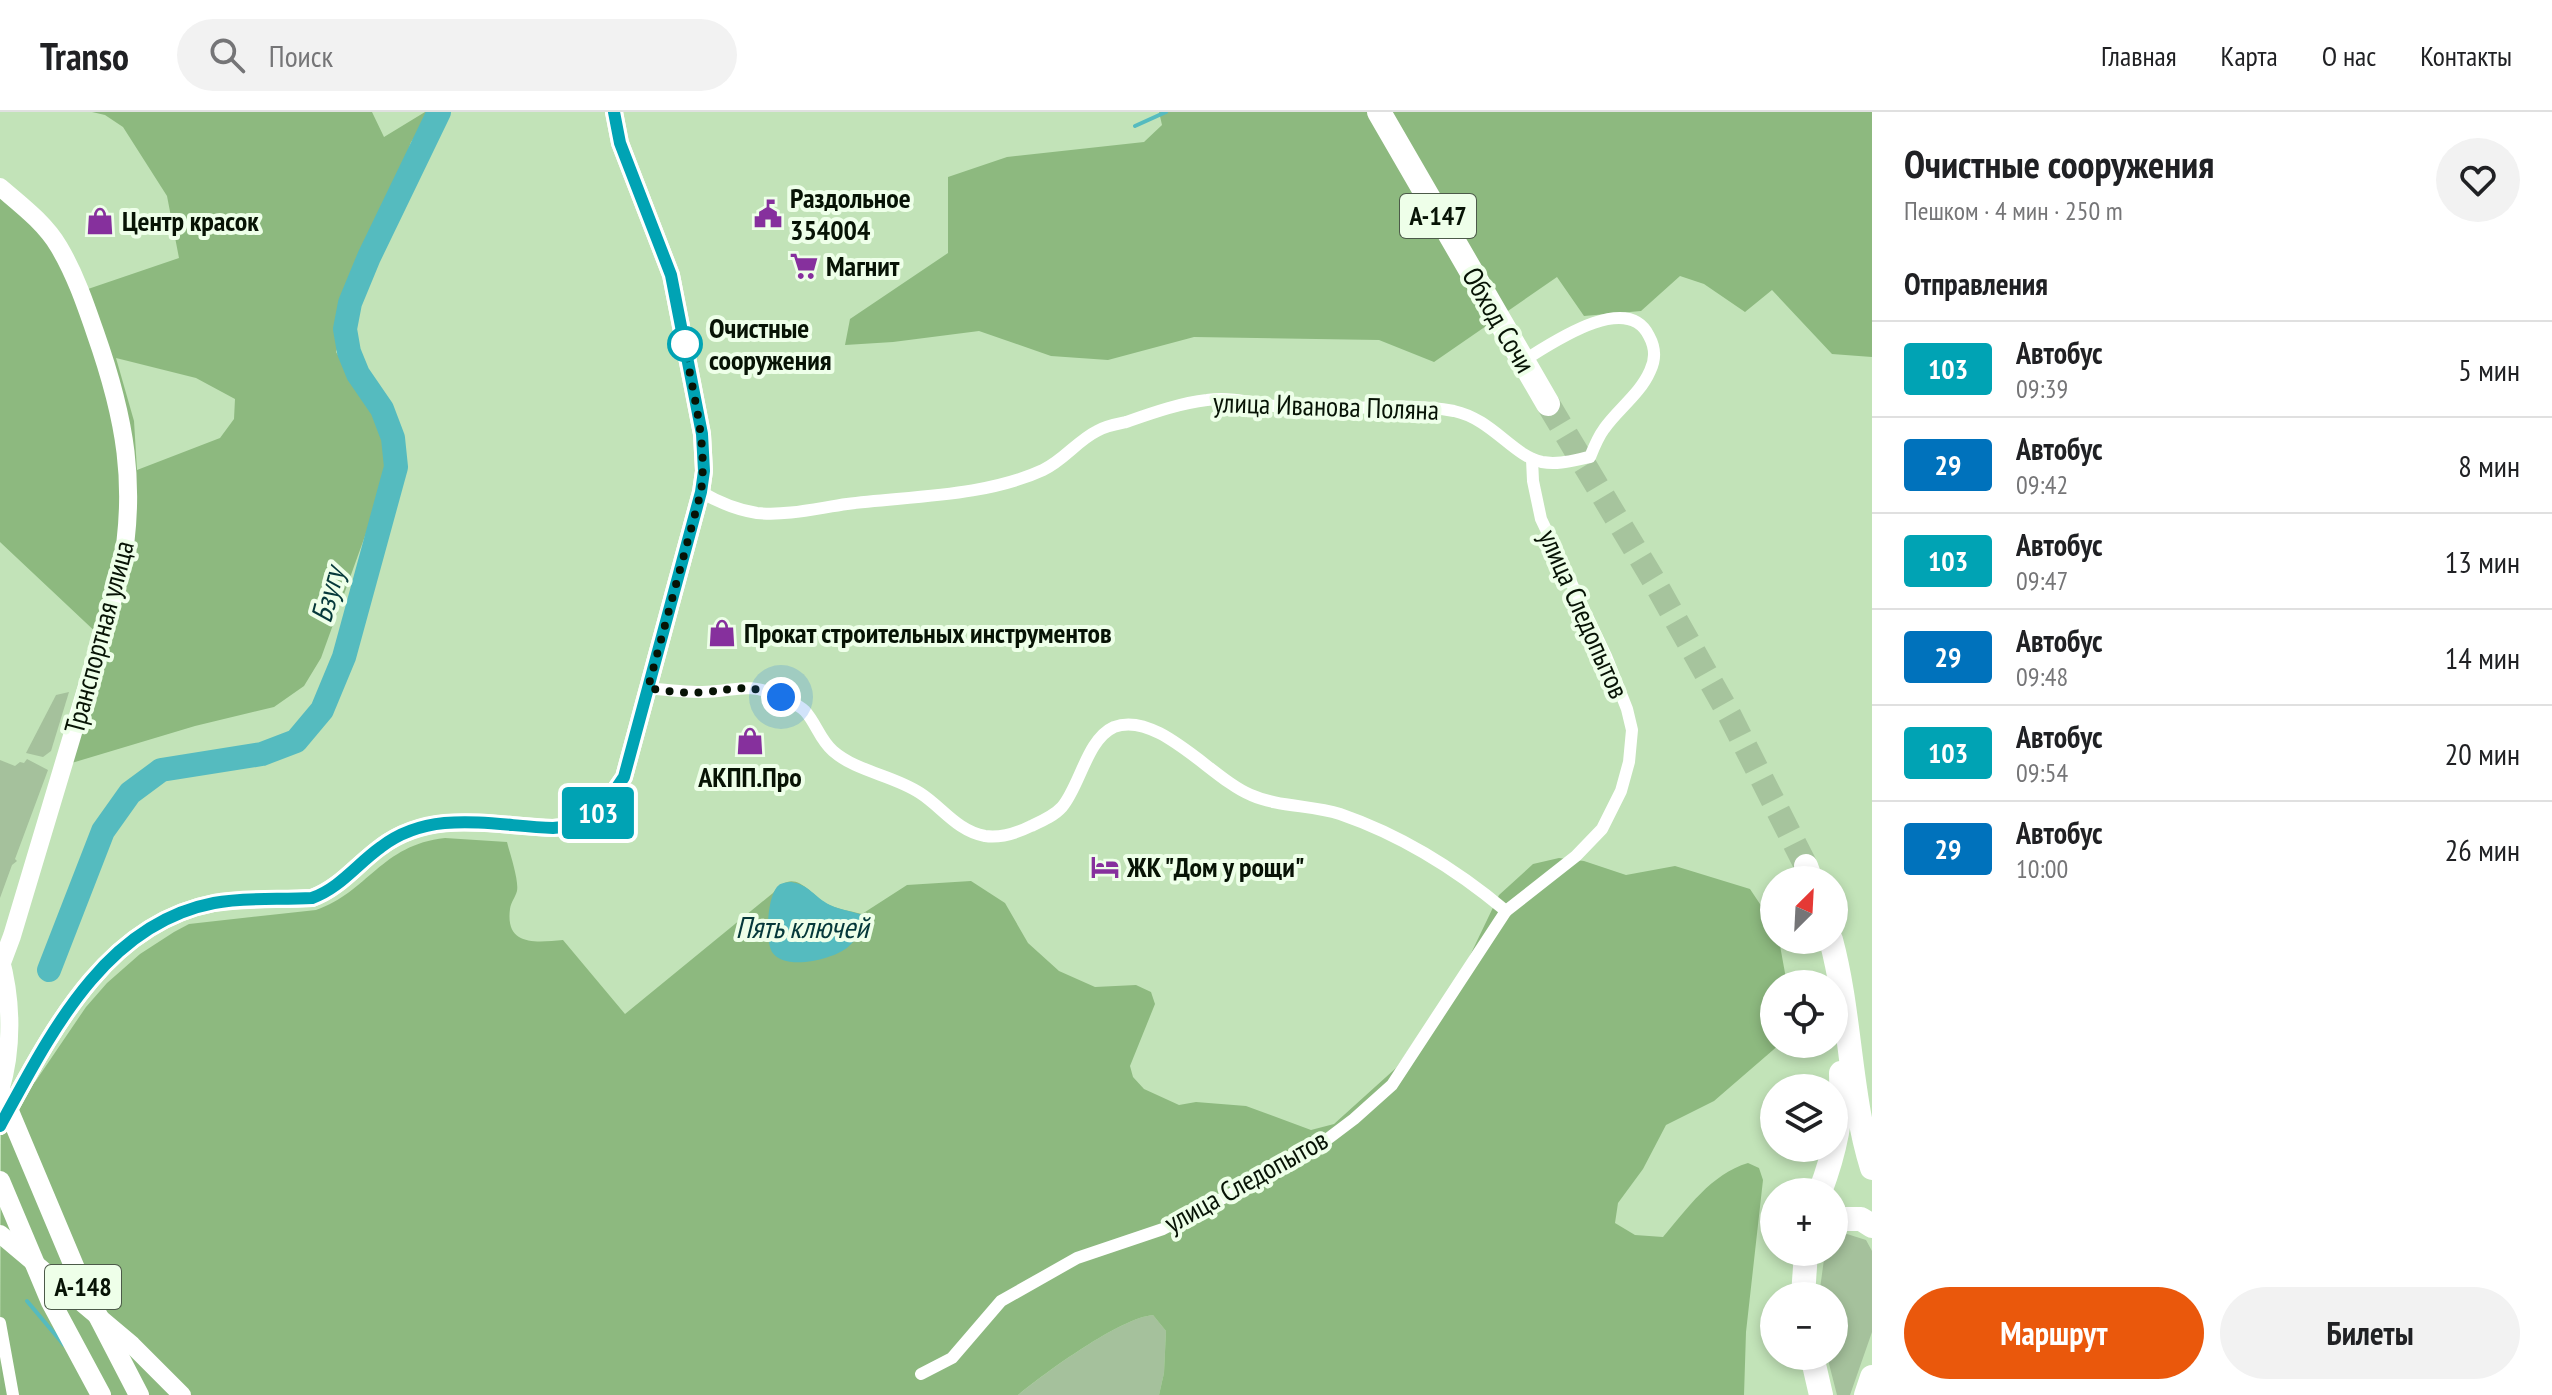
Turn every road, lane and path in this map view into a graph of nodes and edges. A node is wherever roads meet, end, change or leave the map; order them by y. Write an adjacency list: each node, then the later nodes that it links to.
1 (614, 112): 7 (street)
2 (1379, 112): 4 (highway, Обход Сочи / А-147)
3 (0, 187): 12 (street, Транспортная улица)
4 (1523, 361): 5 (highway, Обход Сочи / А-147); 6 (street)
5 (1548, 404)
6 (1532, 459): 7 (street, улица Иванова Поляна); 9 (street, улица Следопытов)
7 (701, 492): 8 (street)
8 (648, 688): 9 (street); 15 (street)
9 (1506, 911): 24 (street, улица Следопытов)
10 (1834, 954): 16 (highway)
11 (0, 957): 14 (street, А-148)
12 (0, 968)
13 (1839, 1058): 17 (highway)
14 (0, 1091): 28 (main road, А-148)
15 (0, 1126)
16 (1872, 1168)
17 (1825, 1178)
18 (0, 1181): 27 (main road, А-148)
19 (1848, 1217): 20 (highway)
20 (1872, 1226)
21 (0, 1234): 29 (street)
22 (0, 1323): 26 (street)
23 (1815, 1370): 30 (highway)
24 (921, 1374)
25 (1872, 1377): 31 (highway)
26 (13, 1395)
27 (101, 1395)
28 (139, 1395)
29 (182, 1395)
30 (1821, 1395)
31 (1866, 1395)

